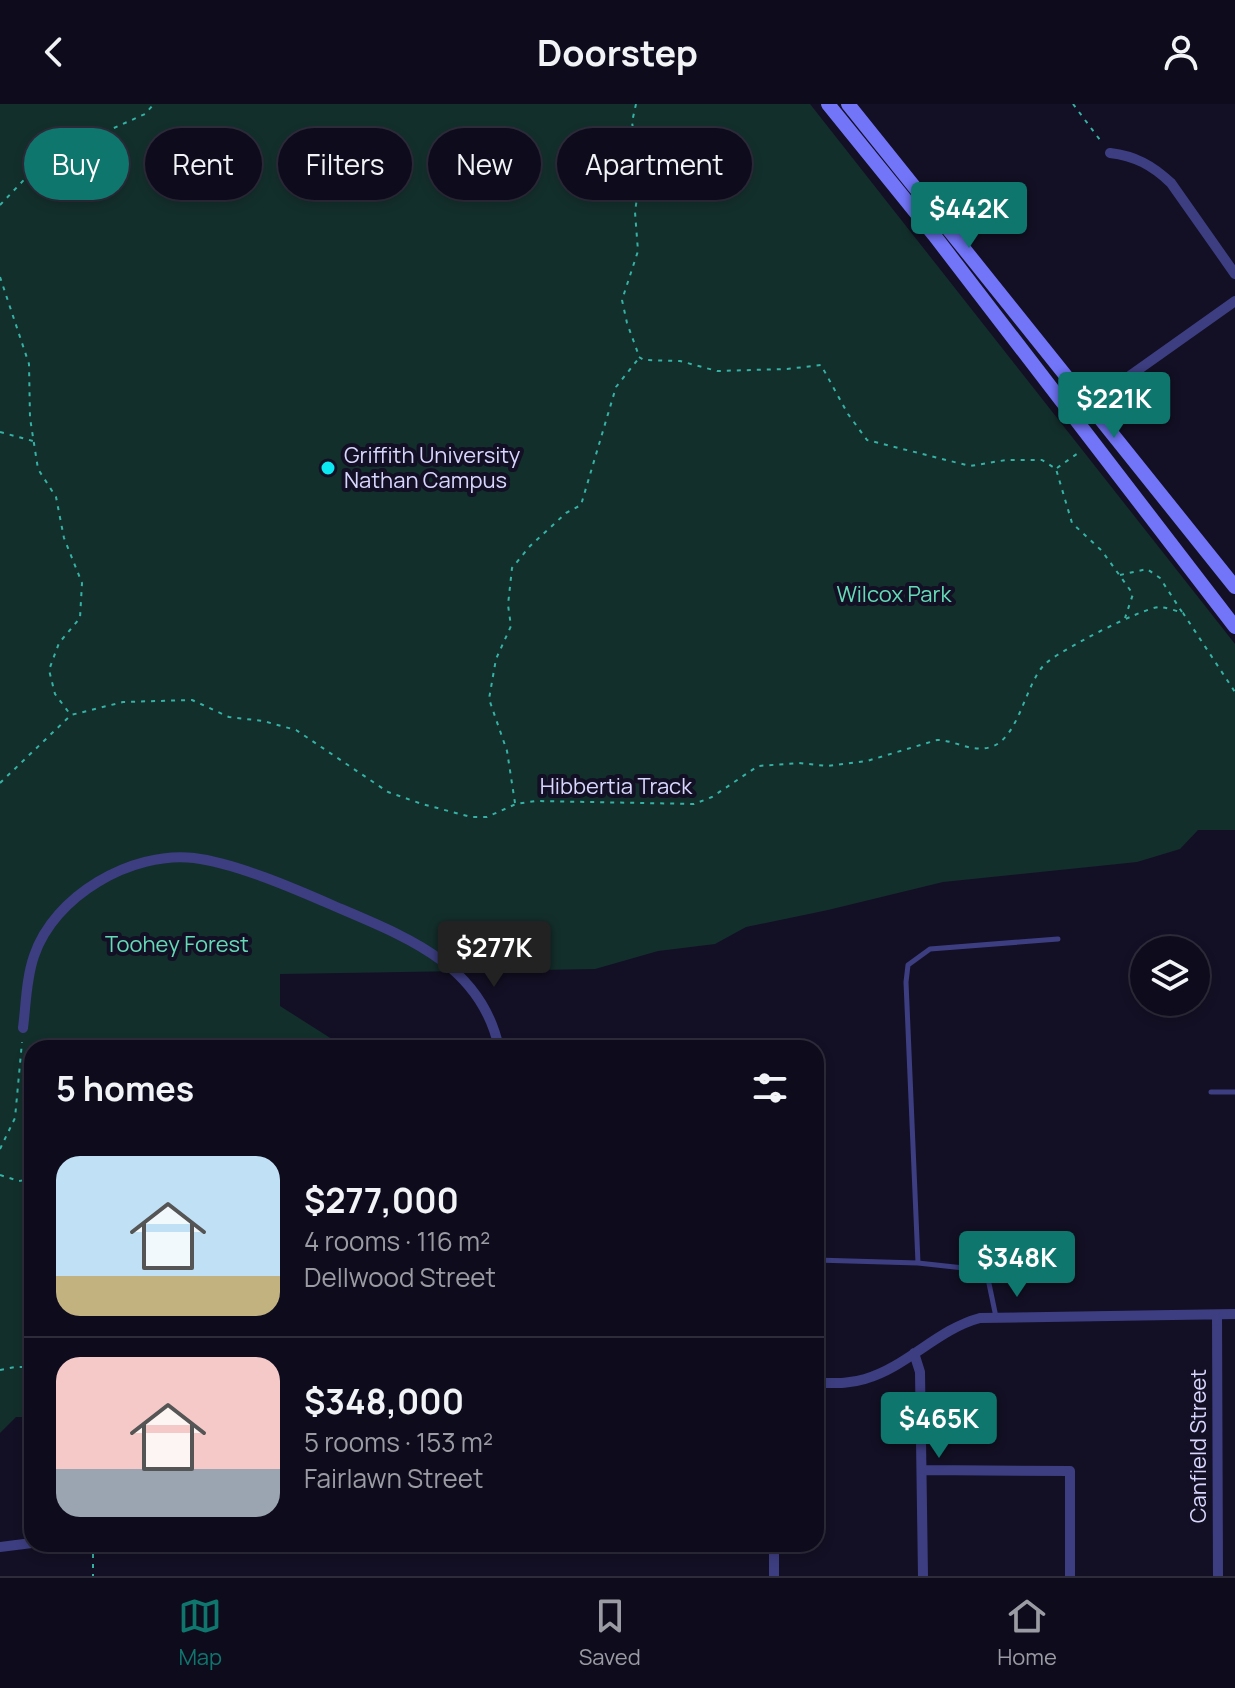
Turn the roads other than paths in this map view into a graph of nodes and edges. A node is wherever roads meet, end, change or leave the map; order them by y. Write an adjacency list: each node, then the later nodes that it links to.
1 (828, 104): 7 (main road)
2 (848, 104): 6 (main road)
3 (1110, 153): 4 (street)
4 (1235, 274)
5 (1235, 301): 6 (street)
6 (1090, 404): 7 (street); 8 (main road)
7 (1077, 423): 9 (main road)
8 (1235, 587)
9 (1235, 627)
10 (1058, 939): 16 (lane)
11 (23, 1028): 12 (street)
12 (496, 1040)
13 (1211, 1092): 14 (lane)
14 (1235, 1092)
15 (824, 1260): 16 (lane)
16 (918, 1263): 19 (lane)
17 (1235, 1314): 18 (street)
18 (1217, 1315): 19 (street); 29 (street, Canfield Street)
19 (996, 1317): 20 (street)
20 (914, 1353): 21 (street); 22 (street)
21 (824, 1382)
22 (922, 1470): 27 (street); 28 (street)
23 (24, 1544): 24 (street)
24 (0, 1547)
25 (774, 1552): 26 (street)
26 (774, 1576)
27 (923, 1576)
28 (1070, 1576)
29 (1218, 1576)

